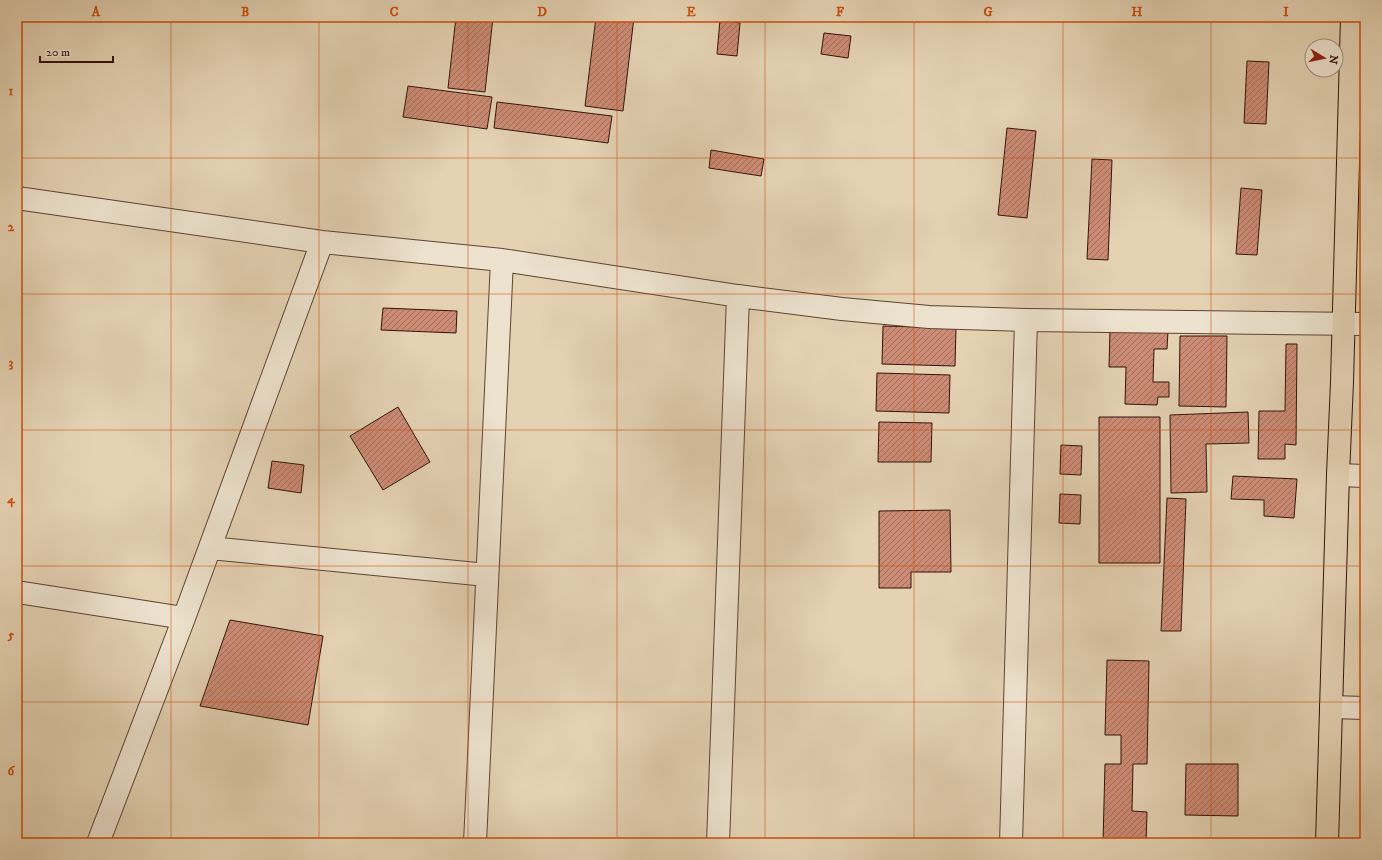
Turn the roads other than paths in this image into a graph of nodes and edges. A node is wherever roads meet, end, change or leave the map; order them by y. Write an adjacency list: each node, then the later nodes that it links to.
1 (1356, 25): 7 (main road)
2 (17, 198): 3 (street)
3 (322, 242): 4 (street); 11 (street)
4 (502, 260): 5 (street); 12 (street)
5 (738, 296): 6 (street); 19 (street)
6 (1026, 320): 7 (street); 20 (street)
7 (1343, 324): 8 (street); 9 (main road)
8 (1365, 324)
9 (1338, 475): 10 (street); 15 (main road)
10 (1365, 476)
11 (210, 548): 12 (street); 14 (street)
12 (487, 574): 18 (street)
13 (17, 592): 14 (street)
14 (184, 618): 17 (street)
15 (1331, 707): 16 (street); 21 (main road)
16 (1365, 708)
17 (98, 843)
18 (475, 843)
19 (718, 843)
20 (1011, 843)
21 (1327, 843)

